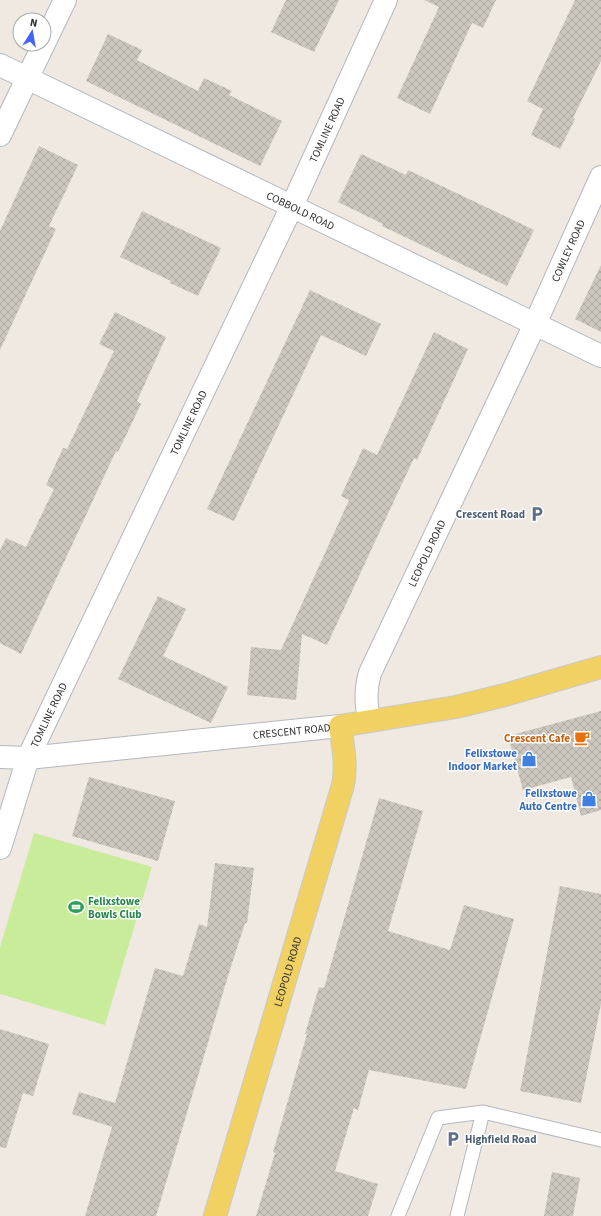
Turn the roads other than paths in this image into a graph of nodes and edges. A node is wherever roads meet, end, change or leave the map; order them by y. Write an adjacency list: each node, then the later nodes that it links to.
1 (65, 0): 4 (street)
2 (386, 0): 7 (street, TOMLINE ROAD)
3 (0, 65): 4 (street, COBBOLD ROAD)
4 (28, 78): 5 (street); 7 (street, COBBOLD ROAD)
5 (0, 135)
6 (601, 177): 8 (street, COWLEY ROAD)
7 (292, 206): 8 (street, COBBOLD ROAD); 14 (street, TOMLINE ROAD)
8 (535, 324): 9 (street, COBBOLD ROAD); 11 (street, LEOPOLD ROAD)
9 (601, 356)
10 (601, 668): 11 (main road, CRESCENT ROAD)
11 (369, 721): 12 (main road, CRESCENT ROAD)
12 (340, 726): 14 (street, CRESCENT ROAD); 18 (main road, LEOPOLD ROAD)
13 (0, 757): 14 (street, CRESCENT ROAD)
14 (28, 758): 15 (street, TOMLINE ROAD)
15 (0, 848)
16 (484, 1112): 17 (lane); 19 (lane); 20 (lane)
17 (601, 1140)
18 (215, 1216)
19 (398, 1216)
20 (457, 1216)

